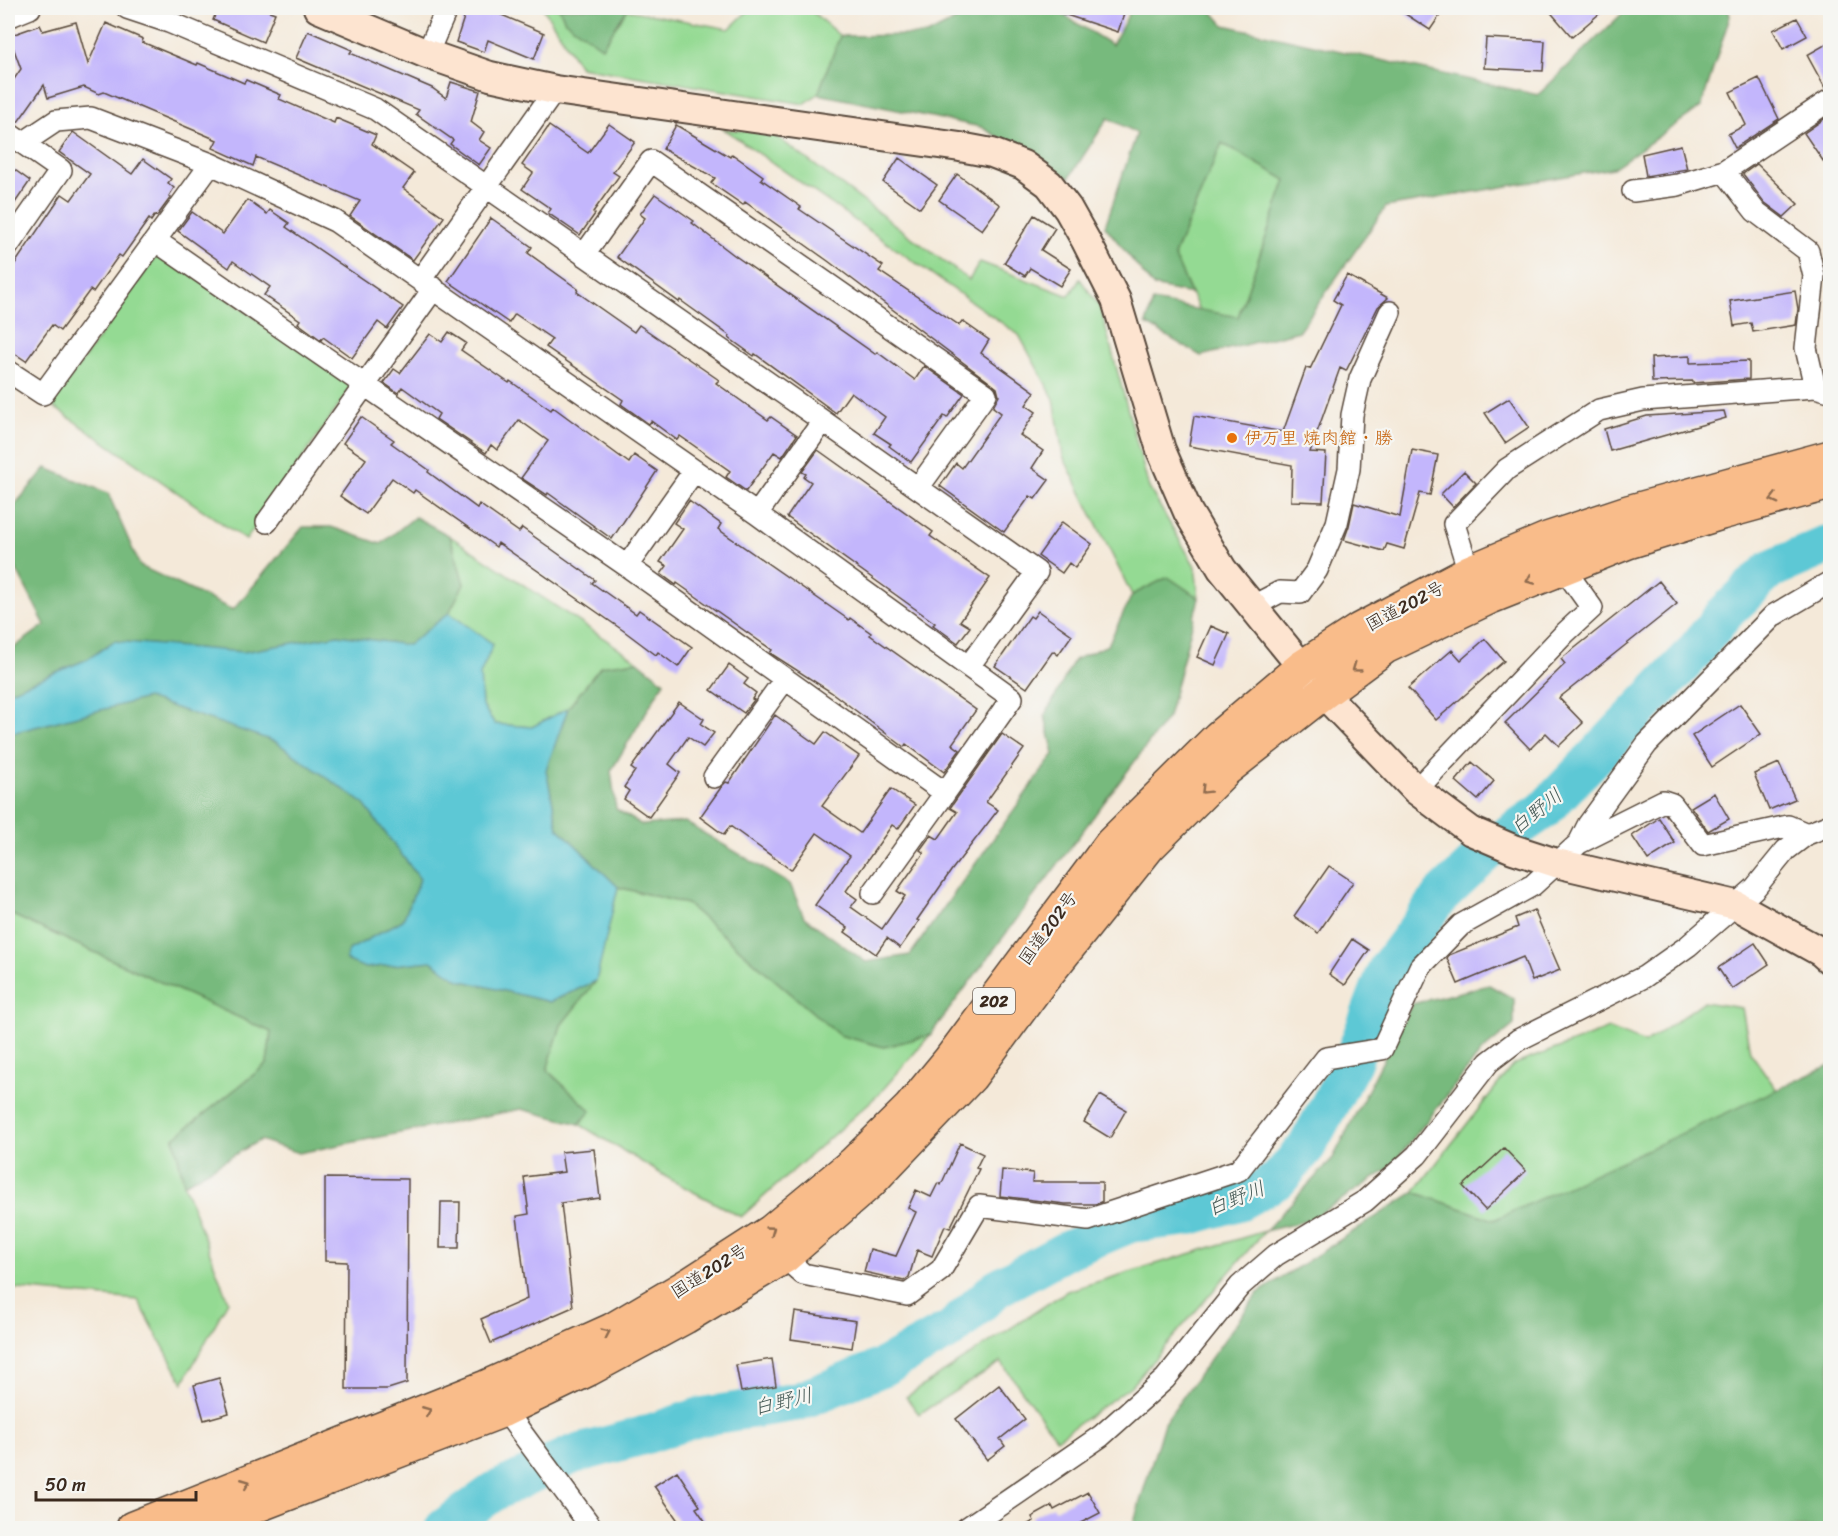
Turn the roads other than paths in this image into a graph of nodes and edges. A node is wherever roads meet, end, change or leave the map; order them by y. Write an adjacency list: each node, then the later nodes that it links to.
1 (30, 8): 6 (street)
2 (127, 8): 5 (street)
3 (318, 8): 7 (street)
4 (447, 8): 7 (street)
5 (172, 15): 13 (street)
6 (8, 17)
7 (427, 54): 8 (street)
8 (555, 90): 13 (street); 34 (street)
9 (1830, 100): 12 (street)
10 (15, 138): 11 (street); 16 (street)
11 (211, 164): 15 (street); 18 (street)
12 (1724, 171): 14 (street); 22 (street)
13 (487, 188): 17 (street); 18 (street)
14 (1633, 191)
15 (156, 241): 20 (street); 21 (street)
16 (8, 246)
17 (584, 255): 23 (street); 27 (street)
18 (427, 284): 21 (street); 25 (street)
19 (1390, 312): 34 (street)
20 (8, 371)
21 (364, 384): 29 (street); 30 (street)
22 (1823, 389): 32 (street)
23 (823, 421): 27 (street); 28 (street)
24 (1830, 457): 32 (highway, 国道202号 / 202)
25 (694, 471): 28 (street); 30 (street)
26 (1830, 483): 31 (highway, 国道202号 / 202, one-way to 31)
27 (918, 488): 35 (street)
28 (757, 514): 35 (street)
29 (267, 522)
30 (627, 566): 37 (street)
31 (1562, 566): 38 (highway, 国道202号 / 202, one-way to 38); 40 (street)
32 (1469, 572): 36 (highway, 国道202号 / 202)
33 (1830, 582): 44 (street)
34 (1253, 606): 36 (street)
35 (969, 666): 41 (street)
36 (1302, 667): 38 (street); 50 (highway, 国道202号 / 202, one-way to 36)
37 (785, 679): 39 (street); 41 (street)
38 (1323, 693): 40 (street); 49 (highway, 国道202号 / 202, one-way to 49)
39 (714, 777)
40 (1416, 790): 45 (street)
41 (945, 793): 46 (street)
42 (1830, 825): 43 (street)
43 (1807, 834): 44 (street); 47 (street)
44 (1579, 843): 45 (street)
45 (1556, 863): 47 (street); 49 (street)
46 (873, 893)
47 (1736, 905): 48 (street); 54 (street)
48 (1830, 960)
49 (784, 1257): 50 (highway, 国道202号 / 202)
50 (495, 1398): 51 (highway, 国道202号 / 202, one-way to 50); 52 (highway, 国道202号 / 202); 53 (street)
51 (133, 1528)
52 (199, 1528)
53 (592, 1528)
54 (967, 1528)

